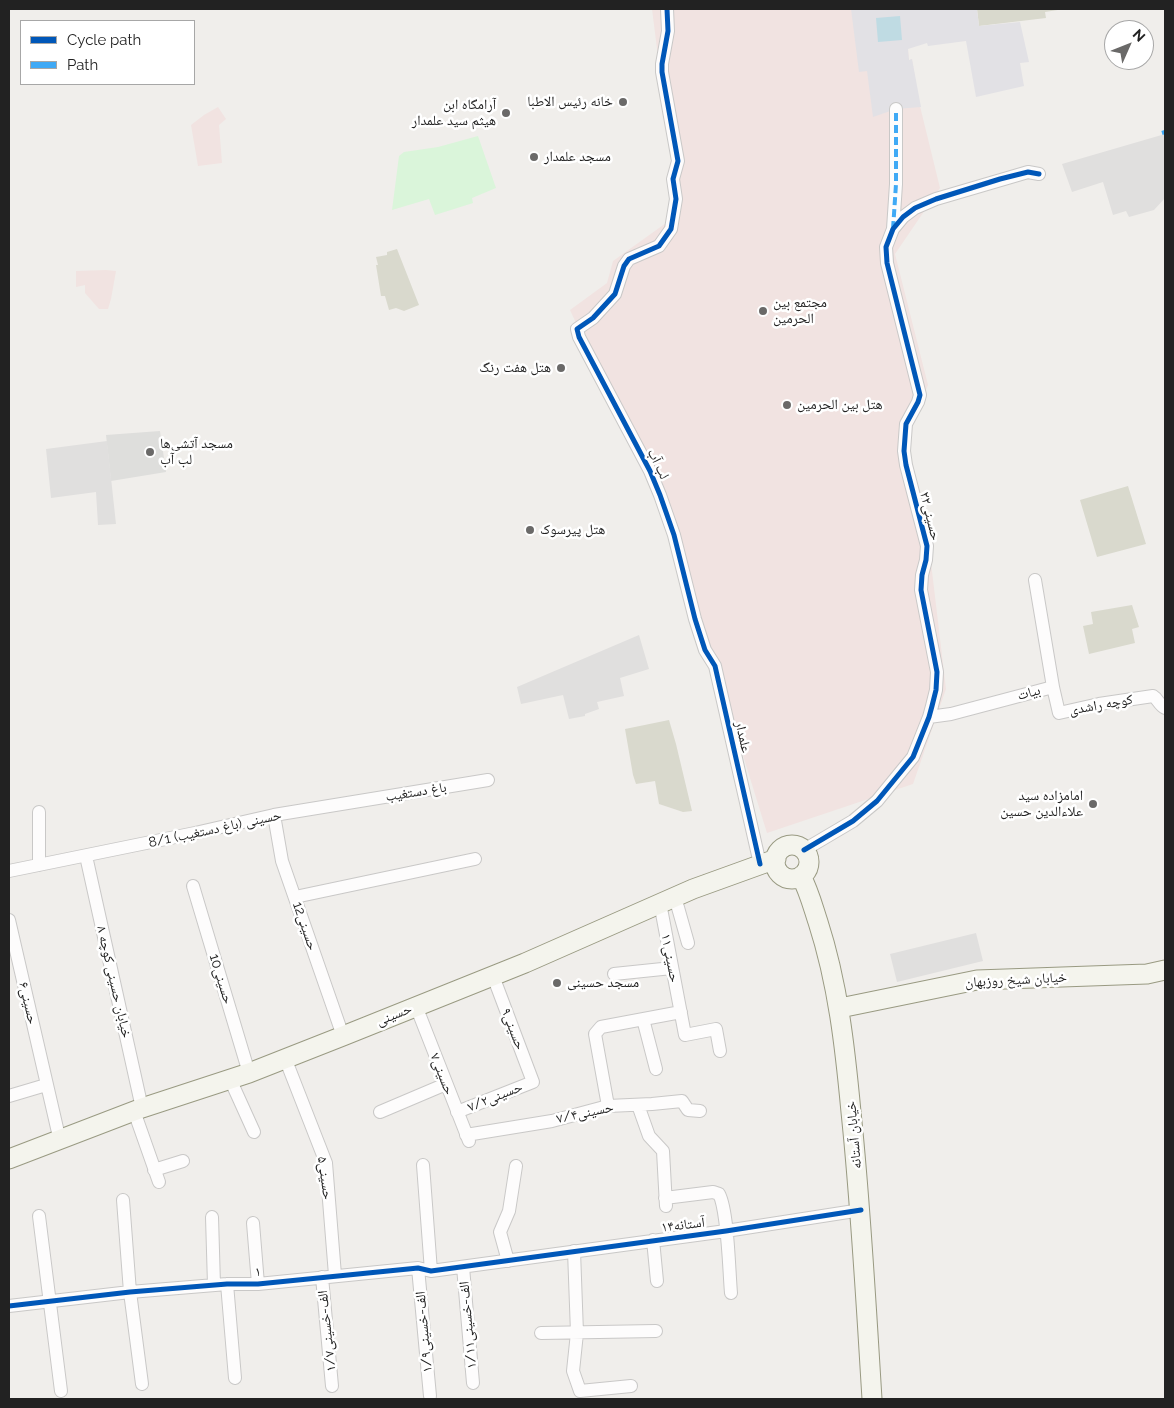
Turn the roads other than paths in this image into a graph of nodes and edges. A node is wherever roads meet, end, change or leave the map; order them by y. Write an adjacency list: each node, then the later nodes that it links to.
1 (667, 9): 6 (street, لب آب)
2 (896, 109): 4 (street, حسینی۲۲)
3 (1039, 174): 4 (street)
4 (892, 229): 9 (street, حسینی۲۲)
5 (1035, 580): 7 (street, بیات)
6 (695, 619): 17 (street, علمدار)
7 (1053, 687): 8 (street, کوچه راشدی); 9 (street, بیات)
8 (1165, 708)
9 (929, 717): 14 (street, حسینی۲۲)
10 (488, 780): 11 (street, باغ دستغیب)
11 (345, 804): 13 (street, 8/1 حسینی (باغ دستغیب))
12 (39, 812): 18 (street)
13 (274, 815): 15 (street, 8/1 حسینی (باغ دستغیب)); 22 (street, حسینی12)
14 (804, 850): 17 (street); 20 (street)
15 (86, 856): 18 (street, 8/1 حسینی (باغ دستغیب)); 46 (street, خیابان حسینی کوچه ۸)
16 (475, 859): 22 (street)
17 (768, 862): 20 (street); 23 (street, حسینی)
18 (39, 865): 19 (street, 8/1 حسینی (باغ دستغیب))
19 (9, 871)
20 (801, 876): 31 (street, خیابان آستانه)
21 (193, 886): 38 (street, حسینی10)
22 (296, 897): 34 (street, حسینی12)
23 (667, 900): 25 (street); 26 (street, حسینی۱۱); 29 (street, حسینی)
24 (9, 920): 42 (street, حسینی۶)
25 (688, 943)
26 (672, 968): 28 (street); 32 (street, حسینی۱۱)
27 (1165, 970): 31 (street, خیابان شیخ روزبهان)
28 (614, 974)
29 (493, 976): 30 (street, حسینی); 40 (street, حسینی۹)
30 (416, 1006): 34 (street, حسینی); 41 (street, حسینی۷)
31 (840, 1008): 60 (street, خیابان آستانه)
32 (681, 1012): 33 (street); 35 (street, حسینی۱۱)
33 (644, 1019): 37 (street); 45 (street)
34 (343, 1036): 36 (street, حسینی)
35 (720, 1051)
36 (285, 1058): 38 (street, حسینی); 71 (street, حسینی۵)
37 (656, 1069)
38 (249, 1073): 39 (street, حسینی)
39 (230, 1079): 46 (street, حسینی); 50 (street)
40 (533, 1082): 49 (street, حسینی۷/۲)
41 (446, 1084): 48 (street); 49 (street, حسینی۷)
42 (46, 1085): 43 (street); 52 (street, حسینی۶)
43 (9, 1096)
44 (638, 1105): 45 (street, حسینی۷/۴); 47 (street, حسینی۷/۴); 64 (street)
45 (608, 1106): 51 (street, حسینی۷/۴)
46 (138, 1110): 52 (street, حسینی); 57 (street, خیابان حسینی کوچه ۸)
47 (700, 1111)
48 (380, 1112)
49 (457, 1112): 51 (street, حسینی۷)
50 (254, 1132)
51 (467, 1138)
52 (60, 1141): 53 (street, حسینی)
53 (9, 1159)
54 (183, 1161): 57 (street)
55 (423, 1165): 70 (street)
56 (516, 1166): 67 (street)
57 (154, 1170): 58 (street, خیابان حسینی کوچه ۸)
58 (159, 1182)
59 (123, 1200): 76 (street)
60 (861, 1210): 64 (street, آستانه۱۴); 90 (street, خیابان آستانه)
61 (39, 1216): 78 (street)
62 (212, 1217): 75 (street)
63 (253, 1223): 74 (street)
64 (726, 1231): 65 (street, آستانه۱۴); 77 (street)
65 (653, 1240): 66 (street, آستانه۱۴); 72 (street)
66 (574, 1251): 67 (street, آستانه۱۴); 81 (street)
67 (508, 1261): 68 (street, ۱)
68 (463, 1266): 70 (street, ۱); 84 (street, الف-خسینی۱/۱۱)
69 (418, 1268): 70 (street, ۱); 71 (street, ۱); 89 (street, الف-خسینی۱/۹)
70 (431, 1271)
71 (328, 1276): 74 (street, ۱); 86 (street, الف-خسینی۱/۷)
72 (658, 1280)
73 (227, 1284): 74 (street, ۱); 75 (street, ۱); 83 (street)
74 (258, 1284)
75 (214, 1285): 76 (street, ۱)
76 (130, 1292): 78 (street, ۱); 85 (street)
77 (731, 1293)
78 (49, 1301): 79 (street, ۱); 88 (street)
79 (9, 1306)
80 (656, 1331): 81 (street)
81 (577, 1332): 82 (street); 87 (street)
82 (541, 1333)
83 (235, 1378)
84 (473, 1383)
85 (142, 1384)
86 (332, 1386)
87 (631, 1386)
88 (61, 1391)
89 (430, 1396)
90 (872, 1399)

